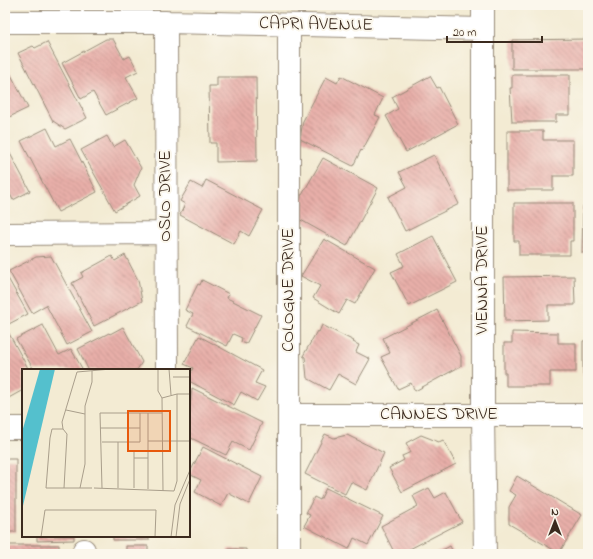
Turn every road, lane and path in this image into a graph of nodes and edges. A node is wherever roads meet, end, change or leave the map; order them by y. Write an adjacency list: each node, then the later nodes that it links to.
1 (483, 5): 5 (street, VIENNA DRIVE)
2 (5, 22): 3 (street, CAPRI AVENUE)
3 (166, 22): 4 (street, CAPRI AVENUE); 6 (street, OSLO DRIVE)
4 (289, 25): 5 (street, CAPRI AVENUE); 9 (street, COLOGNE DRIVE)
5 (483, 29): 10 (street, VIENNA DRIVE)
6 (166, 233): 7 (street); 8 (street, OSLO DRIVE)
7 (5, 234)
8 (167, 369)
9 (289, 415): 10 (street, CANNES DRIVE); 14 (street, COLOGNE DRIVE)
10 (483, 415): 11 (street, CANNES DRIVE); 15 (street, VIENNA DRIVE)
11 (588, 415)
12 (5, 428): 13 (street)
13 (22, 428)
14 (289, 554)
15 (485, 554)

